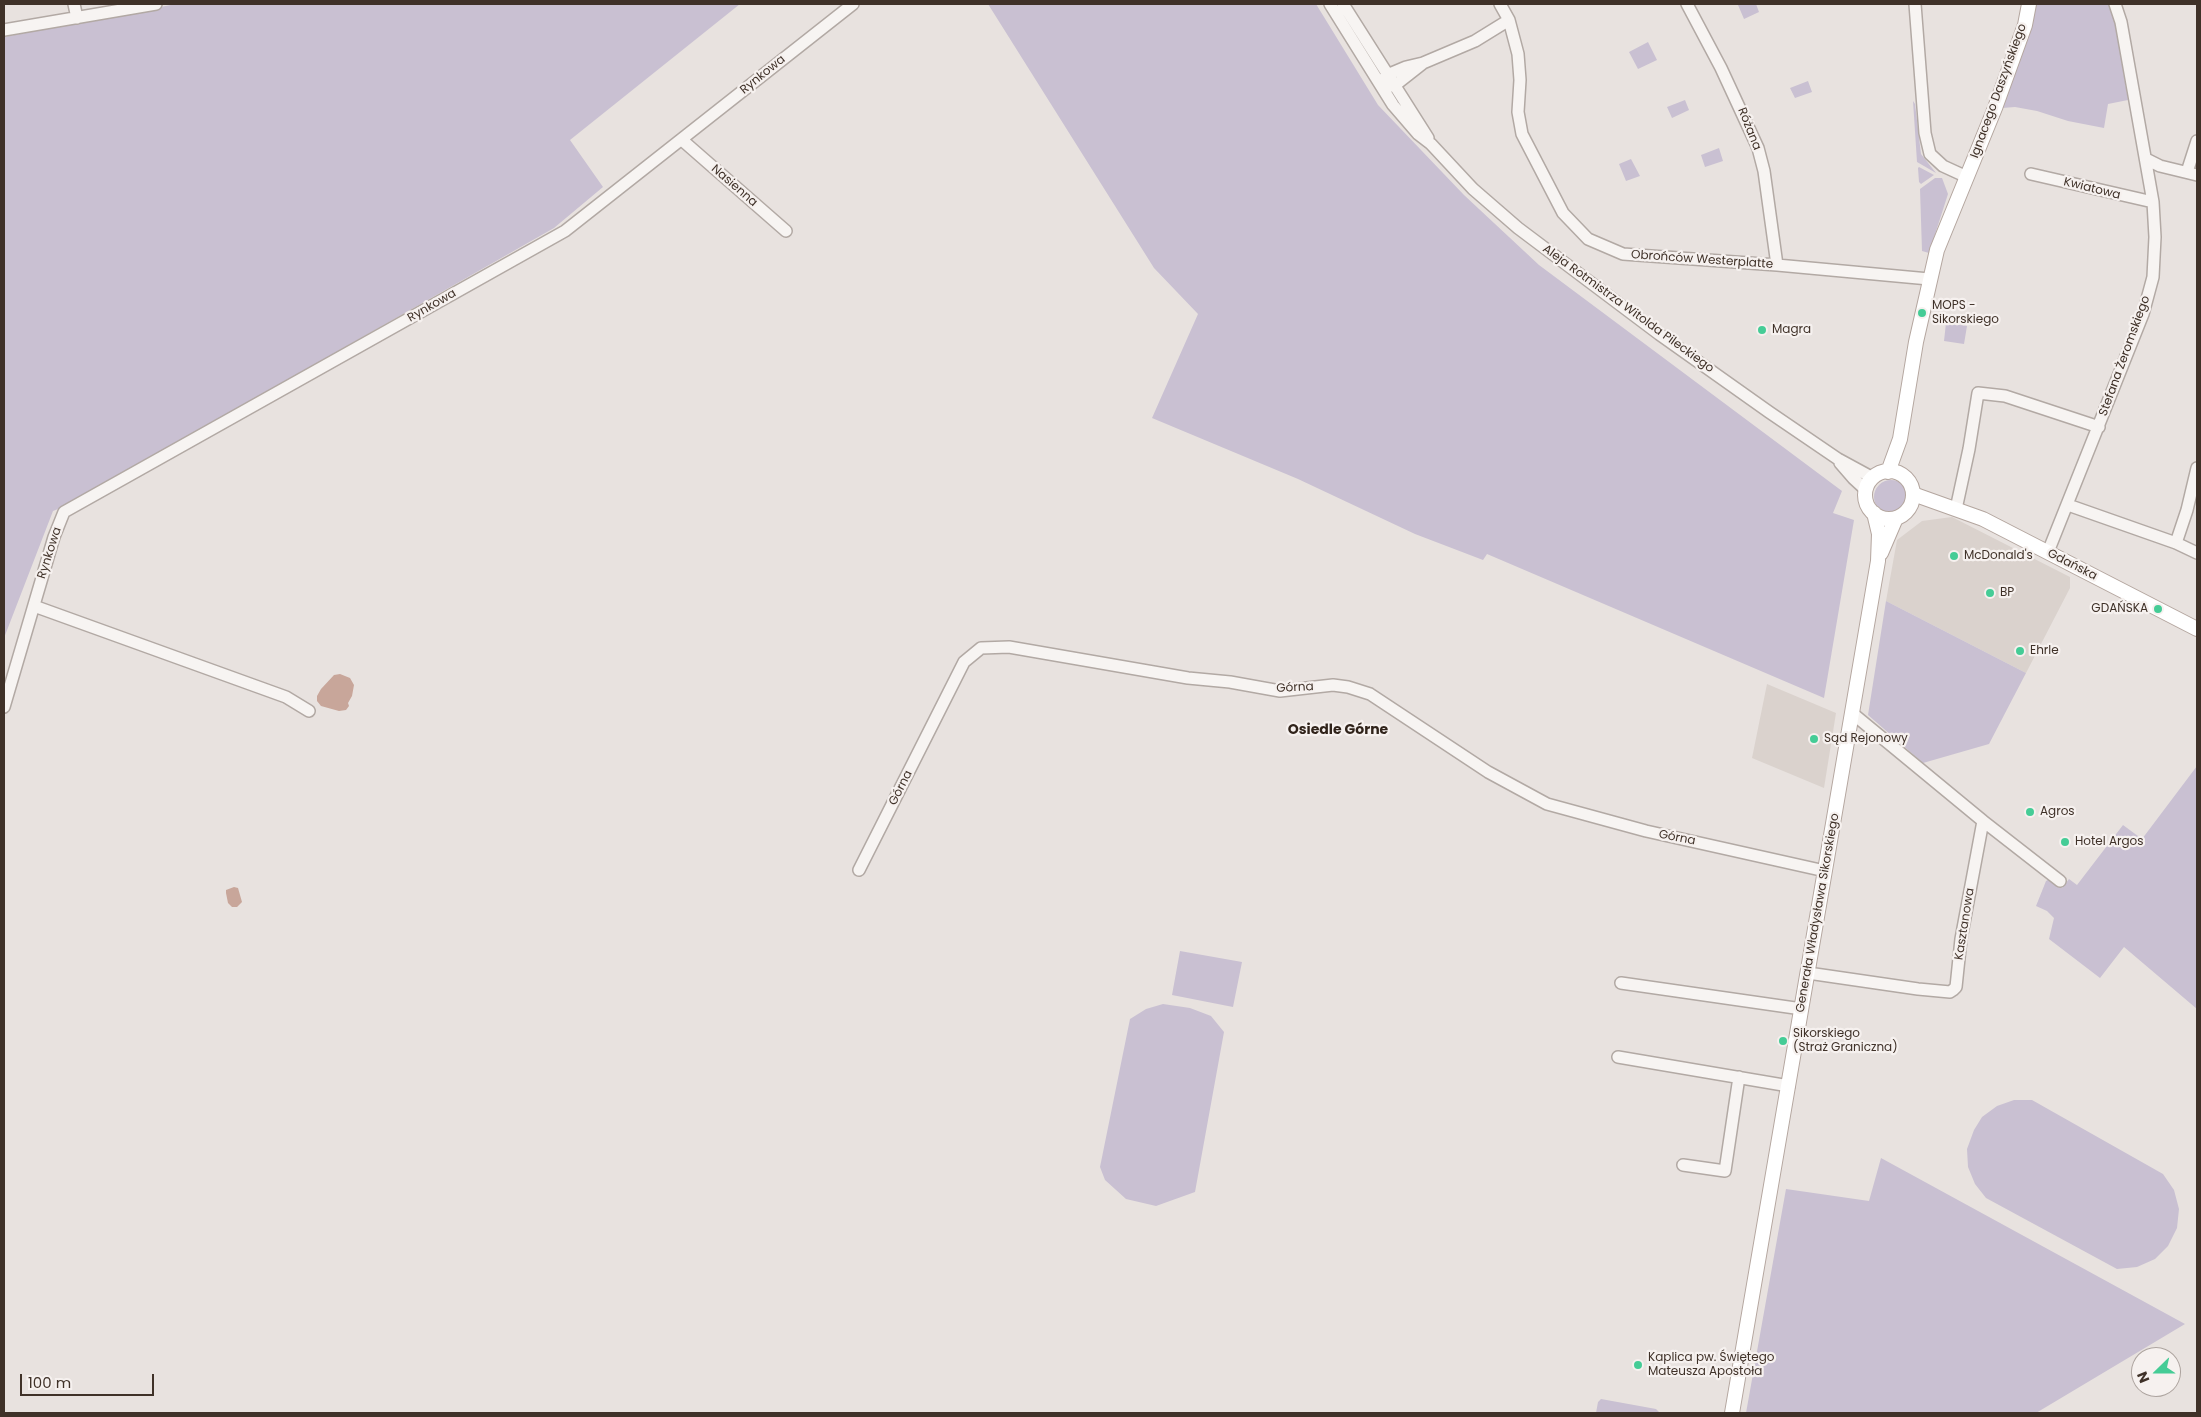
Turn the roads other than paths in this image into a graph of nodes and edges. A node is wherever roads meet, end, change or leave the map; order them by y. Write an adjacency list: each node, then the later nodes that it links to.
1 (74, 4): 11 (street)
2 (156, 4): 11 (street)
3 (853, 4): 18 (street, Rynkowa)
4 (1330, 4): 16 (street, Aleja Rotmistrza Witolda Pileckiego)
5 (1343, 4): 15 (street, Aleja Rotmistrza Witolda Pileckiego)
6 (1500, 4): 12 (street, Obrońców Westerplatte)
7 (1687, 4): 27 (street, Różana)
8 (1914, 4): 24 (street)
9 (2029, 4): 24 (main road, Ignacego Daszyńskiego)
10 (2115, 4): 21 (street, Stefana Żeromskiego)
11 (77, 18): 13 (street)
12 (1509, 20): 14 (street); 27 (street, Obrońców Westerplatte)
13 (4, 30)
14 (1423, 63): 15 (street); 17 (street)
15 (1387, 75): 16 (street); 17 (street, Aleja Rotmistrza Witolda Pileckiego)
16 (1380, 86): 17 (street); 20 (street, Aleja Rotmistrza Witolda Pileckiego)
17 (1394, 86): 20 (street, Aleja Rotmistrza Witolda Pileckiego)
18 (682, 140): 26 (street, Nasienna); 45 (street, Rynkowa)
19 (2197, 141): 23 (street)
20 (1431, 144): 34 (street, Aleja Rotmistrza Witolda Pileckiego)
21 (2146, 159): 23 (street); 25 (street, Stefana Żeromskiego)
22 (2031, 174): 25 (street, Kwiatowa)
23 (2192, 174)
24 (1967, 177): 28 (main road)
25 (2153, 202): 29 (street, Stefana Żeromskiego)
26 (786, 231)
27 (1777, 265): 28 (street, Obrońców Westerplatte)
28 (1929, 279): 30 (main road)
29 (2099, 427): 36 (street, Stefana Żeromskiego); 37 (street)
30 (1900, 439): 32 (main road); 33 (main road)
31 (2197, 468): 41 (street)
32 (1888, 472): 33 (main road); 34 (main road)
33 (1903, 476): 35 (main road)
34 (1870, 484): 39 (main road)
35 (1913, 494): 37 (main road, Gdańska); 38 (main road)
36 (2068, 505): 41 (street); 42 (street, Stefana Żeromskiego)
37 (1950, 507): 38 (main road, Gdańska); 42 (main road, Gdańska)
38 (1908, 510): 40 (main road)
39 (1874, 513): 40 (main road); 44 (main road, Generała Władysława Sikorskiego)
40 (1896, 518): 44 (main road, Generała Władysława Sikorskiego)
41 (2176, 544): 43 (street)
42 (2048, 552): 46 (main road, Gdańska)
43 (2197, 553)
44 (1878, 561): 49 (main road, Generała Władysława Sikorskiego)
45 (34, 606): 47 (street, Rynkowa); 48 (street)
46 (2197, 629)
47 (4, 707)
48 (309, 711)
49 (1852, 713): 50 (street); 52 (main road, Generała Władysława Sikorskiego)
50 (1983, 821): 53 (street); 54 (street, Kasztanowa)
51 (859, 870): 52 (street, Górna)
52 (1825, 871): 54 (main road, Generała Władysława Sikorskiego)
53 (2060, 881)
54 (1808, 973): 56 (main road, Generała Władysława Sikorskiego)
55 (1621, 983): 56 (street)
56 (1802, 1009): 59 (main road, Generała Władysława Sikorskiego)
57 (1618, 1057): 58 (street)
58 (1739, 1077): 59 (street); 60 (street)
59 (1789, 1086): 61 (main road, Generała Władysława Sikorskiego)
60 (1683, 1166)
61 (1732, 1413)

